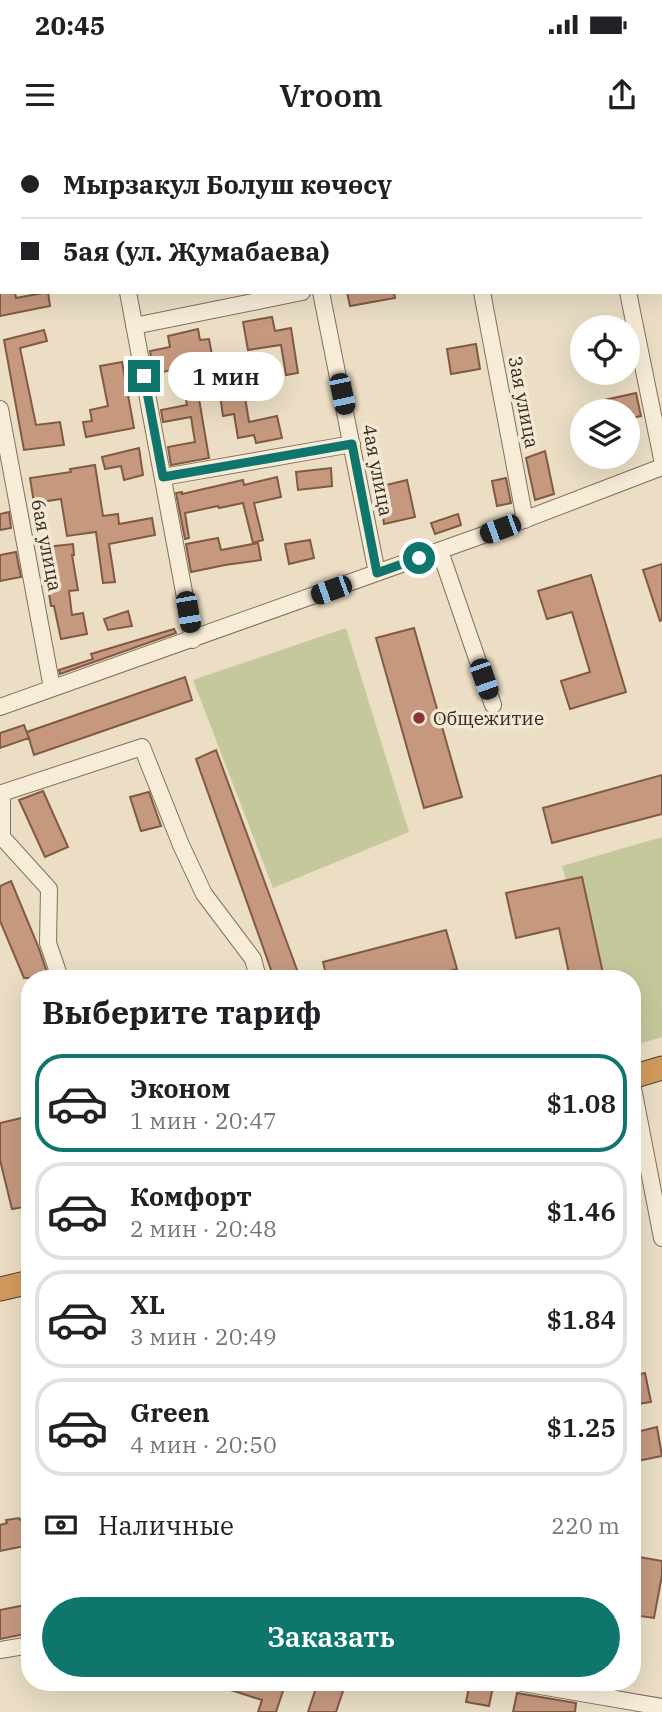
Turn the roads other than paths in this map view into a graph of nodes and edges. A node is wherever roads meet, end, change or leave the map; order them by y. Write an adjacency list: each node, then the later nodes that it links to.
1 (128, 294): 6 (street)
2 (292, 294): 6 (street)
3 (321, 294): 8 (street, 4ая улица)
4 (482, 294): 12 (street, 3ая улица)
5 (628, 294): 9 (street)
6 (134, 326): 11 (street)
7 (0, 409): 16 (street, 6ая улица)
8 (352, 444): 11 (street); 14 (street, 4ая улица)
9 (662, 459)
10 (662, 467): 12 (street)
11 (163, 477): 15 (street)
12 (525, 520): 13 (street)
13 (440, 551): 14 (street); 17 (street)
14 (377, 573): 15 (street)
15 (193, 639): 16 (street)
16 (52, 688): 18 (street)
17 (493, 705)
18 (0, 707)
19 (57, 970): 20 (street)
20 (256, 970)
21 (662, 1068): 22 (highway)
22 (641, 1074)
23 (641, 1130): 24 (street)
24 (662, 1238)
25 (21, 1284): 26 (highway)
26 (0, 1289)
27 (21, 1646): 28 (street)
28 (0, 1650)
29 (569, 1691): 30 (street)
30 (662, 1707)

